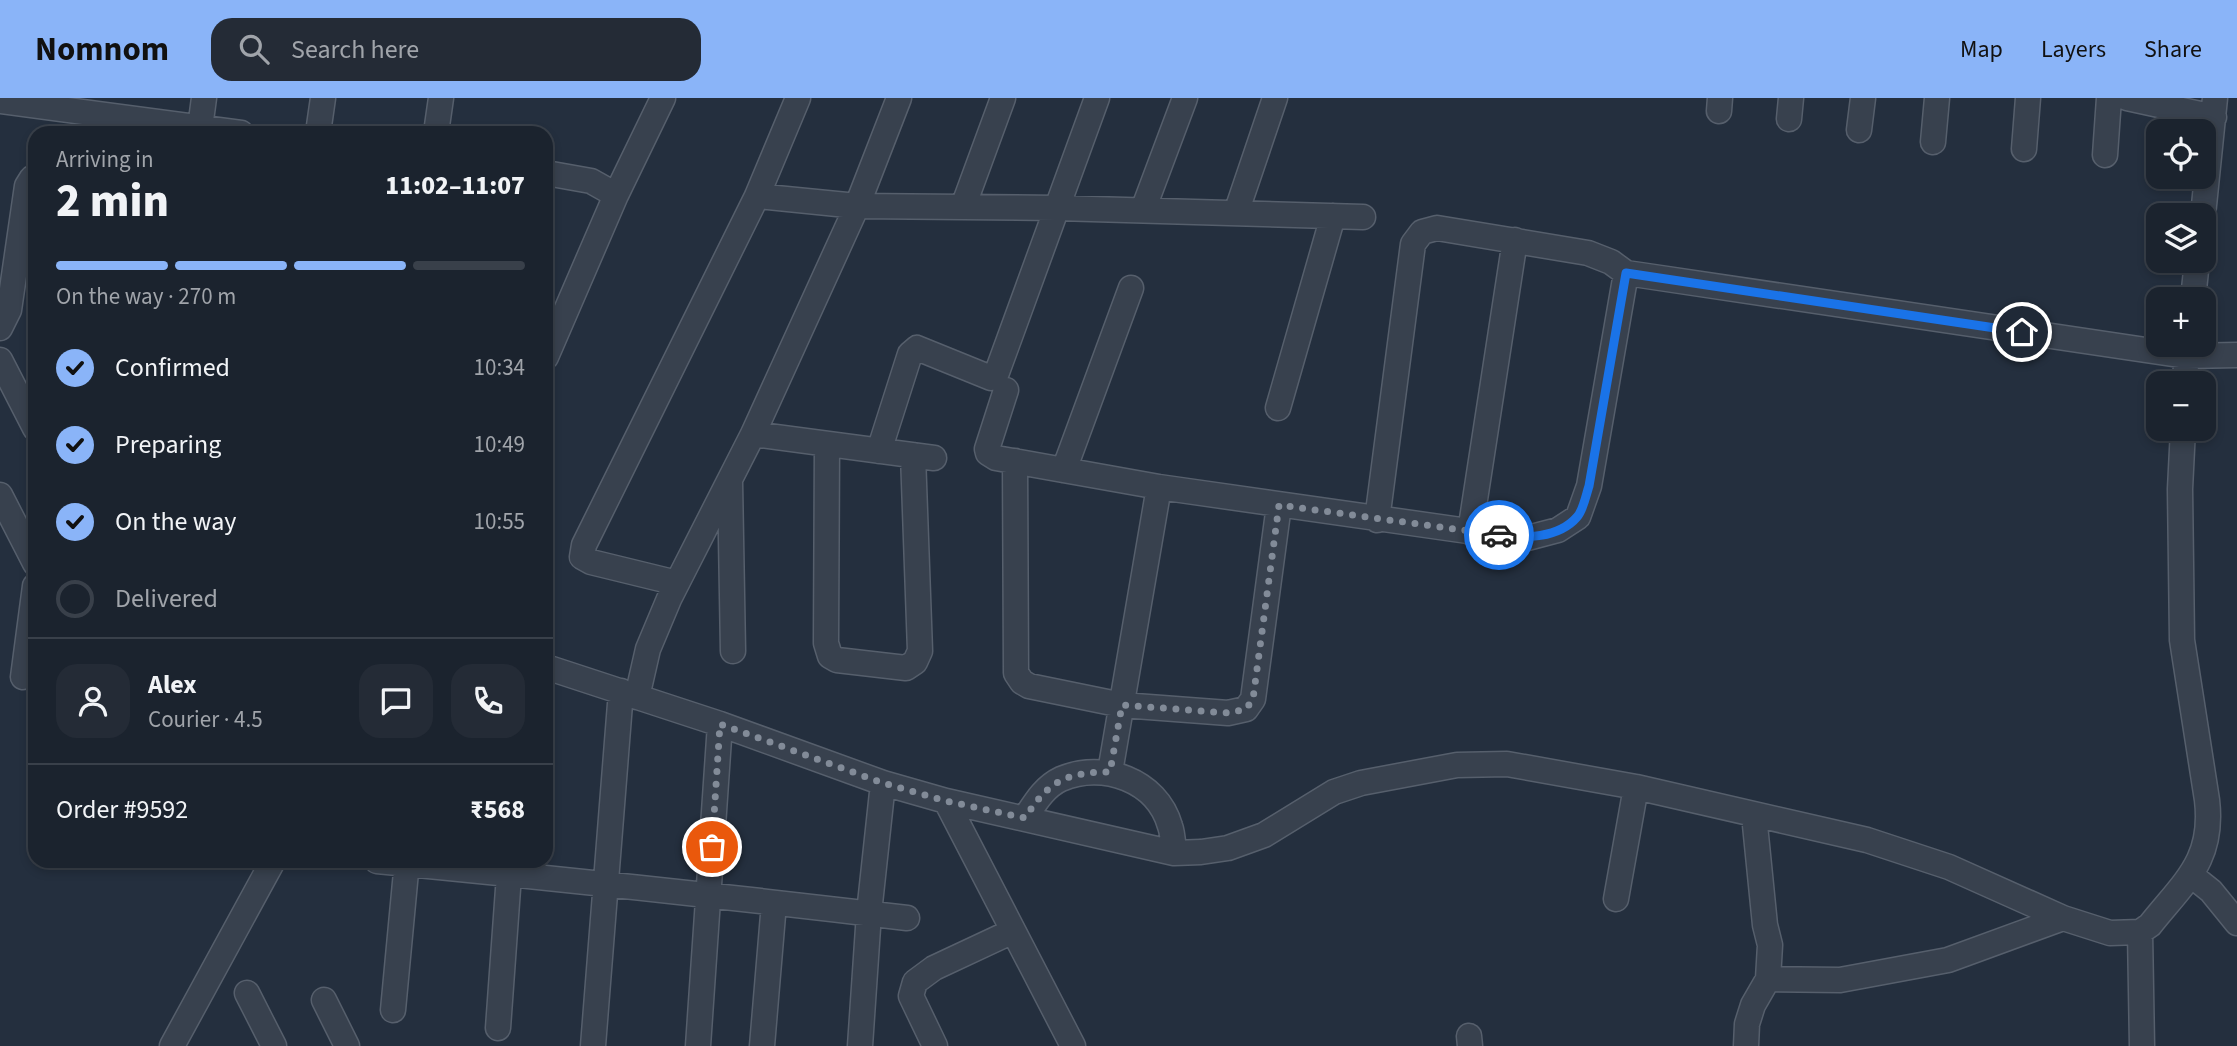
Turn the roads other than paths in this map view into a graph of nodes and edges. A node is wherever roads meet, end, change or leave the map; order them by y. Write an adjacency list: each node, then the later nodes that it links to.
1 (204, 98): 20 (street)
2 (323, 98): 21 (street)
3 (441, 98): 22 (street)
4 (663, 98): 29 (street)
5 (798, 98): 30 (street)
6 (899, 98): 32 (street)
7 (1003, 98): 33 (street)
8 (1097, 98): 34 (street)
9 (1185, 98): 35 (street)
10 (1275, 98): 36 (street)
11 (1863, 98): 23 (street)
12 (1937, 98): 24 (street)
13 (2028, 98): 25 (street)
14 (2109, 98): 26 (street)
15 (2127, 98): 18 (street)
16 (0, 101): 17 (street)
17 (82, 105): 19 (street)
18 (2215, 108): 31 (street)
19 (190, 126)
20 (200, 126)
21 (319, 126)
22 (437, 126)
23 (1859, 130)
24 (1933, 142)
25 (2024, 149)
26 (2105, 155)
27 (553, 174): 29 (street)
28 (28, 184): 42 (street)
29 (616, 195): 43 (street)
30 (757, 196): 32 (street); 65 (street)
31 (2204, 203)
32 (857, 206): 33 (street); 51 (street)
33 (963, 207): 34 (street)
34 (1057, 208): 35 (street); 54 (street)
35 (1143, 210): 36 (street)
36 (1236, 213): 37 (street)
37 (1333, 216): 38 (street); 49 (street)
38 (1363, 217)
39 (1516, 240): 40 (street); 61 (street); 62 (street)
40 (1633, 274): 44 (street); 62 (street)
41 (1130, 288): 56 (street)
42 (0, 328)
43 (553, 341)
44 (2146, 345)
45 (2216, 353): 46 (street)
46 (2237, 355)
47 (0, 359): 50 (street)
48 (1006, 390): 55 (street)
49 (1278, 408)
50 (28, 414)
51 (753, 434): 53 (street); 57 (street)
52 (2182, 441): 84 (street)
53 (827, 444): 54 (street); 54 (street)
54 (879, 451)
55 (1015, 461): 56 (street); 71 (street)
56 (1064, 470): 58 (street)
57 (730, 478): 65 (street); 67 (street)
58 (1159, 487): 60 (street); 71 (street)
59 (0, 495): 63 (street)
60 (1279, 505): 61 (street); 71 (street)
61 (1377, 520): 62 (street)
62 (1470, 532)
63 (18, 533): 64 (street)
64 (28, 551)
65 (677, 583): 70 (street)
66 (28, 639): 69 (street)
67 (733, 651)
68 (553, 669): 70 (street)
69 (23, 677)
70 (629, 694): 72 (street); 85 (street)
71 (1122, 705): 73 (street)
72 (720, 724): 74 (street); 86 (street)
73 (1110, 772): 78 (street); 79 (street)
74 (883, 783): 76 (street); 89 (street)
75 (1636, 787): 77 (street); 79 (street); 87 (street)
76 (946, 801): 78 (street); 93 (street)
77 (1754, 815): 91 (street); 95 (street)
78 (1025, 818): 79 (street)
79 (1174, 853)
80 (269, 868): 100 (street)
81 (406, 868): 98 (street)
82 (510, 868): 99 (street)
83 (516, 868): 85 (street)
84 (2190, 874): 92 (street); 94 (street)
85 (606, 883): 86 (street); 103 (street)
86 (709, 897): 88 (street); 104 (street)
87 (1616, 899)
88 (774, 903): 89 (street); 105 (street)
89 (869, 913): 90 (street); 106 (street)
90 (906, 918)
91 (2063, 918): 94 (street); 95 (street)
92 (2237, 923)
93 (1013, 931): 107 (street); 108 (street)
94 (2140, 932): 110 (street)
95 (1768, 979): 109 (street)
96 (247, 993): 101 (street)
97 (324, 1000): 102 (street)
98 (393, 1010)
99 (498, 1028)
100 (172, 1046)
101 (274, 1046)
102 (347, 1046)
103 (593, 1046)
104 (698, 1046)
105 (762, 1046)
106 (860, 1046)
107 (935, 1046)
108 (1073, 1046)
109 (1746, 1046)
110 (2142, 1046)

